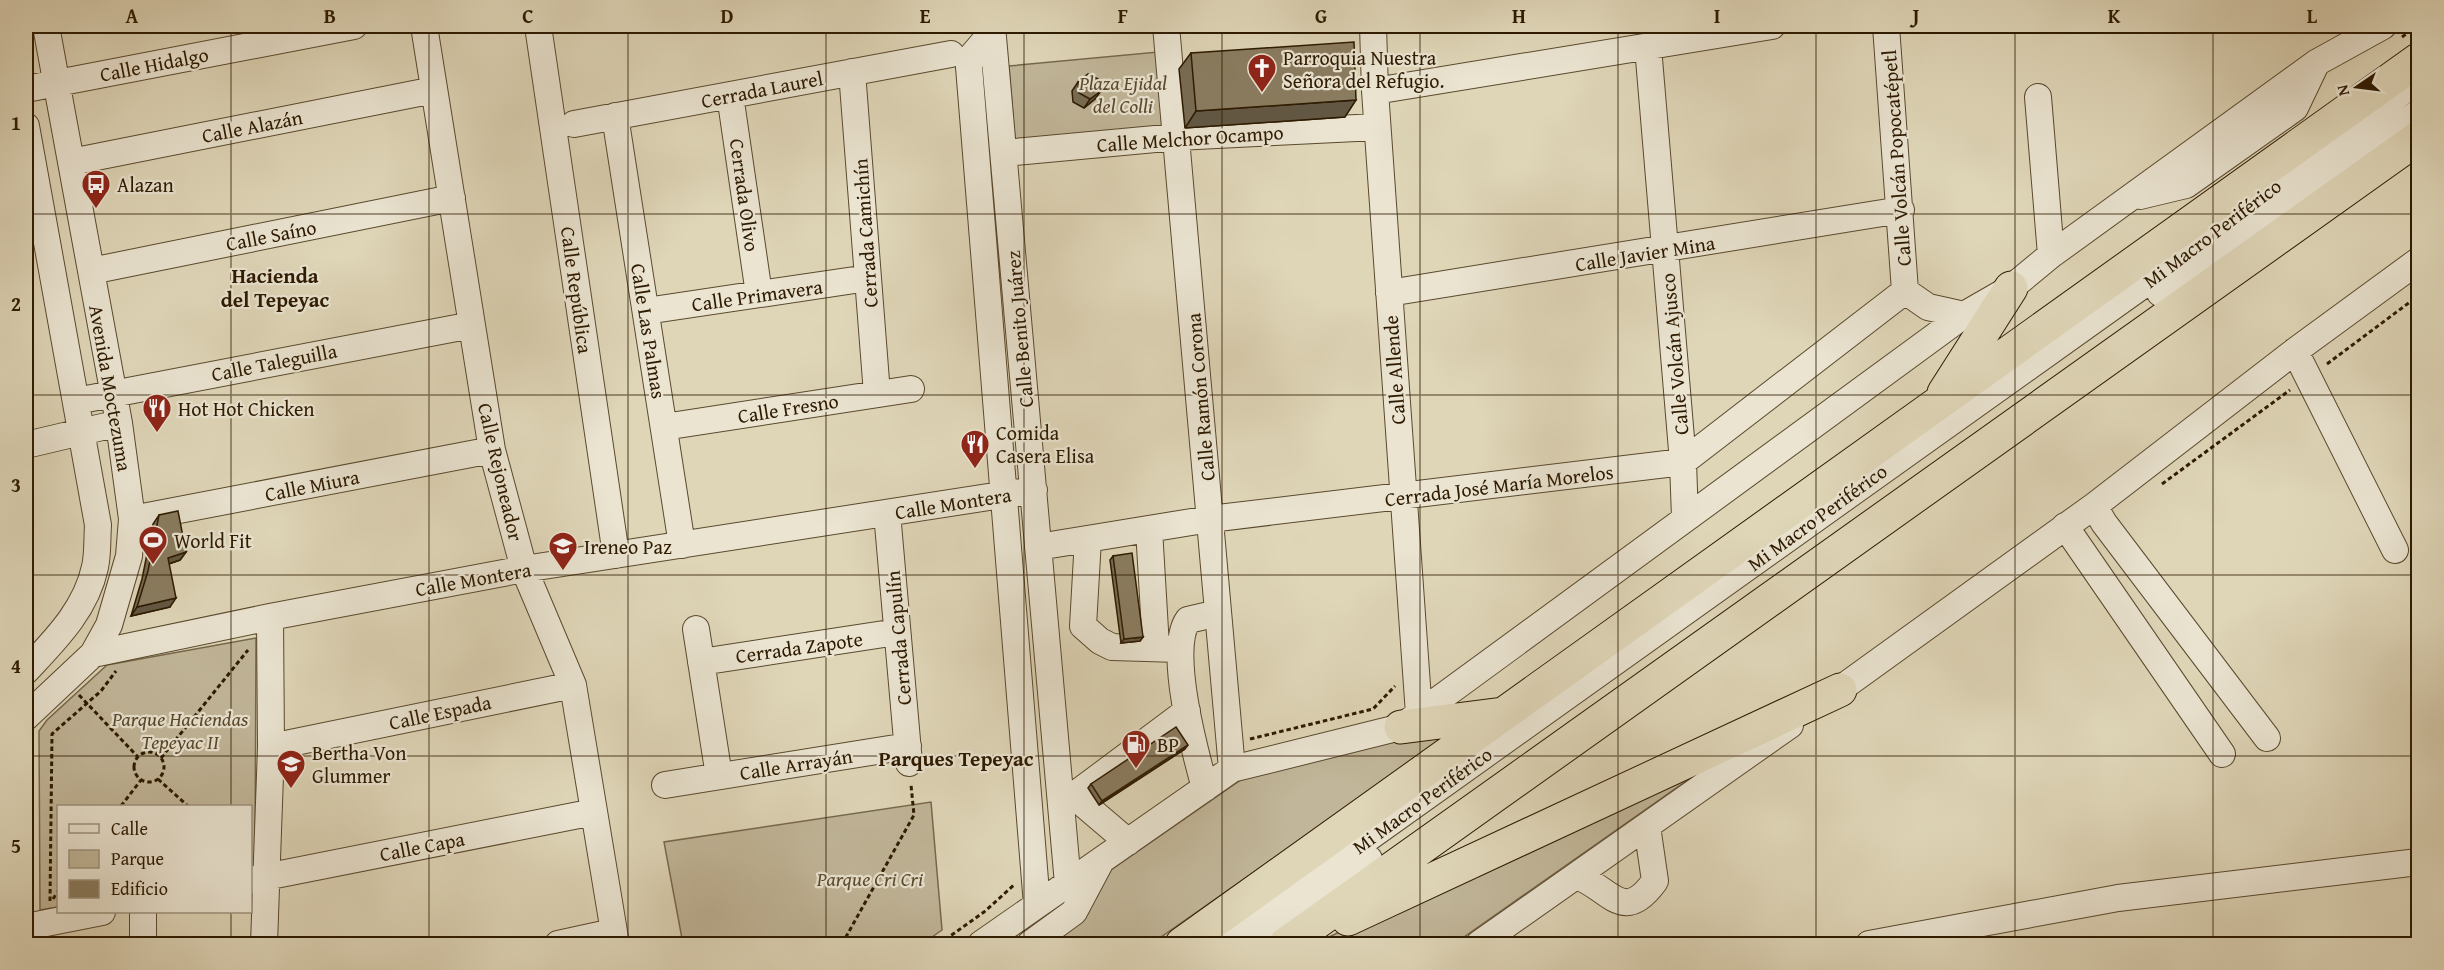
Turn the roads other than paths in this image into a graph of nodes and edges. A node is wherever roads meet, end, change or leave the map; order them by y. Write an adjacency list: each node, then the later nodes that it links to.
1 (46, 26): 16 (street, Avenida Moctezuma)
2 (354, 26): 16 (street, Calle Hidalgo)
3 (424, 26): 18 (street, Calle Rejoneador)
4 (538, 26): 72 (street, Calle República)
5 (1166, 26): 27 (street, Calle Ramón Corona)
6 (1373, 26): 19 (street, Calle Allende)
7 (1772, 26): 11 (street)
8 (1886, 26): 32 (street, Calle Volcán Popocatépetl)
9 (2383, 26): 35 (street)
10 (992, 28): 13 (street); 29 (street, Calle Benito Juárez)
11 (1647, 47): 19 (street); 34 (street, Calle Volcán Ajusco)
12 (2418, 60): 51 (highway)
13 (960, 61): 14 (street, Cerrada Laurel); 59 (street, Calle Benito Juárez)
14 (852, 72): 20 (street, Cerrada Laurel); 38 (street, Cerrada Camichín)
15 (2418, 80): 121 (street, Mi Macro Periférico)
16 (56, 83): 17 (street, Calle Hidalgo); 30 (street, Avenida Moctezuma)
17 (26, 89)
18 (434, 90): 30 (street, Calle Alazán); 31 (street, Calle Rejoneador)
19 (1375, 91): 26 (street, Calle Allende)
20 (730, 95): 23 (street, Cerrada Laurel); 42 (street, Cerrada Olivo)
21 (2038, 97): 35 (street)
22 (2418, 113): 122 (street, Mi Macro Periférico)
23 (615, 116): 24 (street, Cerrada Laurel); 43 (street, Calle Las Palmas)
24 (574, 124)
25 (26, 126): 50 (street, Avenida Moctezuma)
26 (1377, 127): 27 (street, Calle Melchor Ocampo); 41 (street, Calle Allende)
27 (1177, 137): 29 (street, Calle Melchor Ocampo); 65 (street, Calle Ramón Corona)
28 (2418, 138): 123 (highway)
29 (1004, 153): 58 (street, Calle Benito Juárez)
30 (71, 162): 37 (street, Avenida Moctezuma)
31 (452, 198): 37 (street, Calle Saíno); 45 (street, Calle Rejoneador)
32 (1901, 210): 34 (street, Calle Javier Mina); 40 (street, Calle Volcán Popocatépetl)
33 (2418, 240): 36 (street)
34 (1665, 250): 41 (street, Calle Javier Mina); 57 (street, Calle Volcán Ajusco)
35 (2051, 255): 39 (street)
36 (2410, 267): 46 (street)
37 (91, 271): 48 (street, Avenida Moctezuma)
38 (868, 278): 42 (street, Calle Primavera); 49 (street, Cerrada Camichín)
39 (2011, 288): 44 (street); 51 (highway)
40 (1905, 291): 44 (street); 57 (street)
41 (1389, 292): 60 (street, Calle Allende)
42 (759, 294): 43 (street, Calle Primavera)
43 (646, 311): 53 (street, Calle Las Palmas)
44 (1964, 315): 63 (street)
45 (472, 325): 48 (street, Calle Taleguilla); 56 (street, Calle Rejoneador)
46 (2295, 351): 61 (street); 71 (street)
47 (911, 389): 49 (street, Calle Fresno)
48 (113, 393): 50 (street, Calle Taleguilla); 52 (street, Avenida Moctezuma)
49 (878, 394): 53 (street, Calle Fresno)
50 (76, 401): 54 (street, Avenida Moctezuma)
51 (1934, 408): 88 (highway)
52 (119, 423): 54 (street); 64 (street, Avenida Moctezuma)
53 (664, 427): 69 (street, Calle Las Palmas)
54 (81, 431): 55 (street); 84 (street, Avenida Moctezuma)
55 (26, 445)
56 (492, 450): 64 (street, Calle Miura); 73 (street, Calle Rejoneador)
57 (1683, 462): 60 (street, Cerrada José María Morelos); 63 (street, Calle Volcán Ajusco)
58 (1034, 490): 59 (street, Calle Montera); 70 (street, Calle Benito Juárez)
59 (1004, 495): 62 (street, Calle Montera); 79 (street, Calle Benito Juárez)
60 (1402, 497): 65 (street, Cerrada José María Morelos); 90 (street, Calle Allende)
61 (2094, 506): 66 (street); 91 (street)
62 (887, 513): 69 (street, Calle Montera); 80 (street, Cerrada Capulín)
63 (1685, 518): 90 (street)
64 (132, 519): 82 (street, Avenida Moctezuma)
65 (1210, 519): 67 (street, Cerrada José María Morelos); 74 (street, Calle Ramón Corona)
66 (2065, 526): 86 (street); 93 (street)
67 (1149, 529): 68 (street, Cerrada José María Morelos); 81 (street)
68 (1088, 539): 70 (street, Cerrada José María Morelos); 76 (street)
69 (682, 545): 72 (street, Calle Montera)
70 (1038, 547): 78 (street, Calle Benito Juárez)
71 (2395, 550)
72 (616, 555): 73 (street, Calle Montera)
73 (525, 569): 75 (street, Calle Montera); 85 (street, Calle Rejoneador)
74 (1218, 614): 81 (street); 95 (street, Calle Ramón Corona)
75 (270, 617): 82 (street, Calle Montera); 92 (street)
76 (1083, 626): 78 (street); 81 (street)
77 (696, 629): 83 (street)
78 (1046, 630): 79 (street); 99 (street, Calle Benito Juárez)
79 (1015, 632): 108 (street, Calle Benito Juárez)
80 (897, 633): 83 (street, Cerrada Zapote); 94 (street, Cerrada Capulín)
81 (1167, 648): 87 (street)
82 (93, 654): 89 (street, Avenida Moctezuma)
83 (701, 662): 96 (street)
84 (26, 671)
85 (573, 685): 92 (street, Calle Espada); 100 (street, Calle Rejoneador)
86 (1839, 690): 101 (street); 124 (highway)
87 (1187, 711): 98 (street); 99 (street)
88 (1505, 714): 90 (highway); 120 (highway)
89 (26, 717)
90 (1410, 720): 95 (street)
91 (2267, 738)
92 (271, 747): 106 (street)
93 (2222, 754)
94 (908, 755): 96 (street, Calle Arrayán)
95 (1231, 758): 98 (street)
96 (719, 776): 97 (street, Calle Arrayán)
97 (665, 785)
98 (1205, 788): 102 (street)
99 (1068, 801): 102 (street); 107 (street, Calle Benito Juárez)
100 (594, 812): 106 (street, Calle Capa); 112 (street, Calle Rejoneador)
101 (1647, 826): 105 (street); 105 (street)
102 (1128, 842): 103 (street)
103 (1102, 861): 107 (street); 119 (street)
104 (2418, 862): 113 (street)
105 (1577, 876): 125 (street)
106 (258, 878): 116 (street)
107 (1068, 884): 108 (street)
108 (1037, 905): 118 (street)
109 (97, 913): 111 (street)
110 (143, 913): 115 (street)
111 (26, 927)
112 (614, 938): 117 (street)
113 (1917, 940): 114 (street)
114 (1876, 944)
115 (143, 945)
116 (264, 945)
117 (558, 945)
118 (981, 945)
119 (1030, 945)
120 (1182, 945)
121 (1209, 945)
122 (1250, 945)
123 (1286, 945)
124 (1298, 945)
125 (1479, 945)

